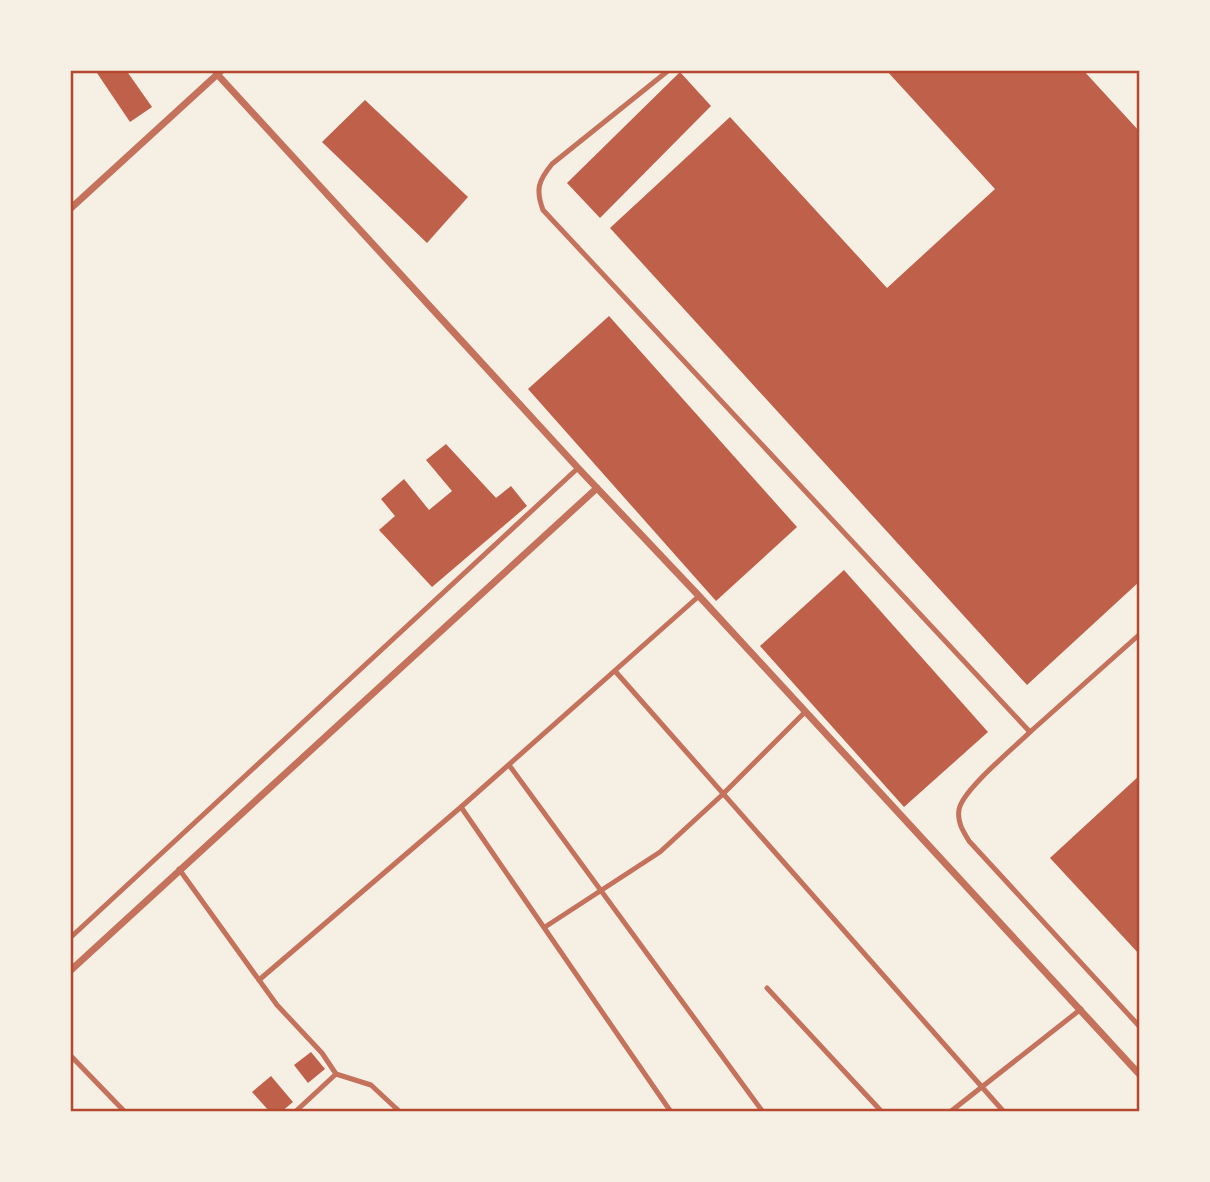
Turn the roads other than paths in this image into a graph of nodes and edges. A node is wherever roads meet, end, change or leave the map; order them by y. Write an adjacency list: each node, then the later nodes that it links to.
1 (669, 70): 10 (lane)
2 (220, 72): 3 (street); 4 (street)
3 (70, 209)
4 (578, 468): 5 (street); 17 (lane)
5 (597, 488): 6 (street); 14 (street)
6 (699, 596): 8 (lane); 9 (street)
7 (1140, 635): 10 (lane)
8 (615, 670): 11 (lane); 12 (lane)
9 (805, 712): 12 (lane); 21 (street)
10 (1030, 732): 22 (lane)
11 (509, 765): 13 (lane); 15 (lane)
12 (723, 795): 15 (lane); 26 (lane)
13 (461, 807): 16 (lane); 19 (lane)
14 (179, 869): 18 (street); 19 (lane)
15 (602, 891): 16 (lane); 31 (lane)
16 (545, 927): 30 (lane)
17 (70, 938)
18 (70, 971)
19 (259, 980): 24 (lane)
20 (766, 988): 32 (lane)
21 (1081, 1009): 25 (street); 26 (lane)
22 (1140, 1027)
23 (70, 1055): 27 (lane)
24 (336, 1074): 28 (lane); 29 (lane)
25 (1140, 1075)
26 (981, 1086): 33 (lane); 34 (lane)
27 (125, 1112)
28 (295, 1112)
29 (400, 1112)
30 (671, 1112)
31 (763, 1112)
32 (883, 1112)
33 (950, 1112)
34 (1004, 1112)

